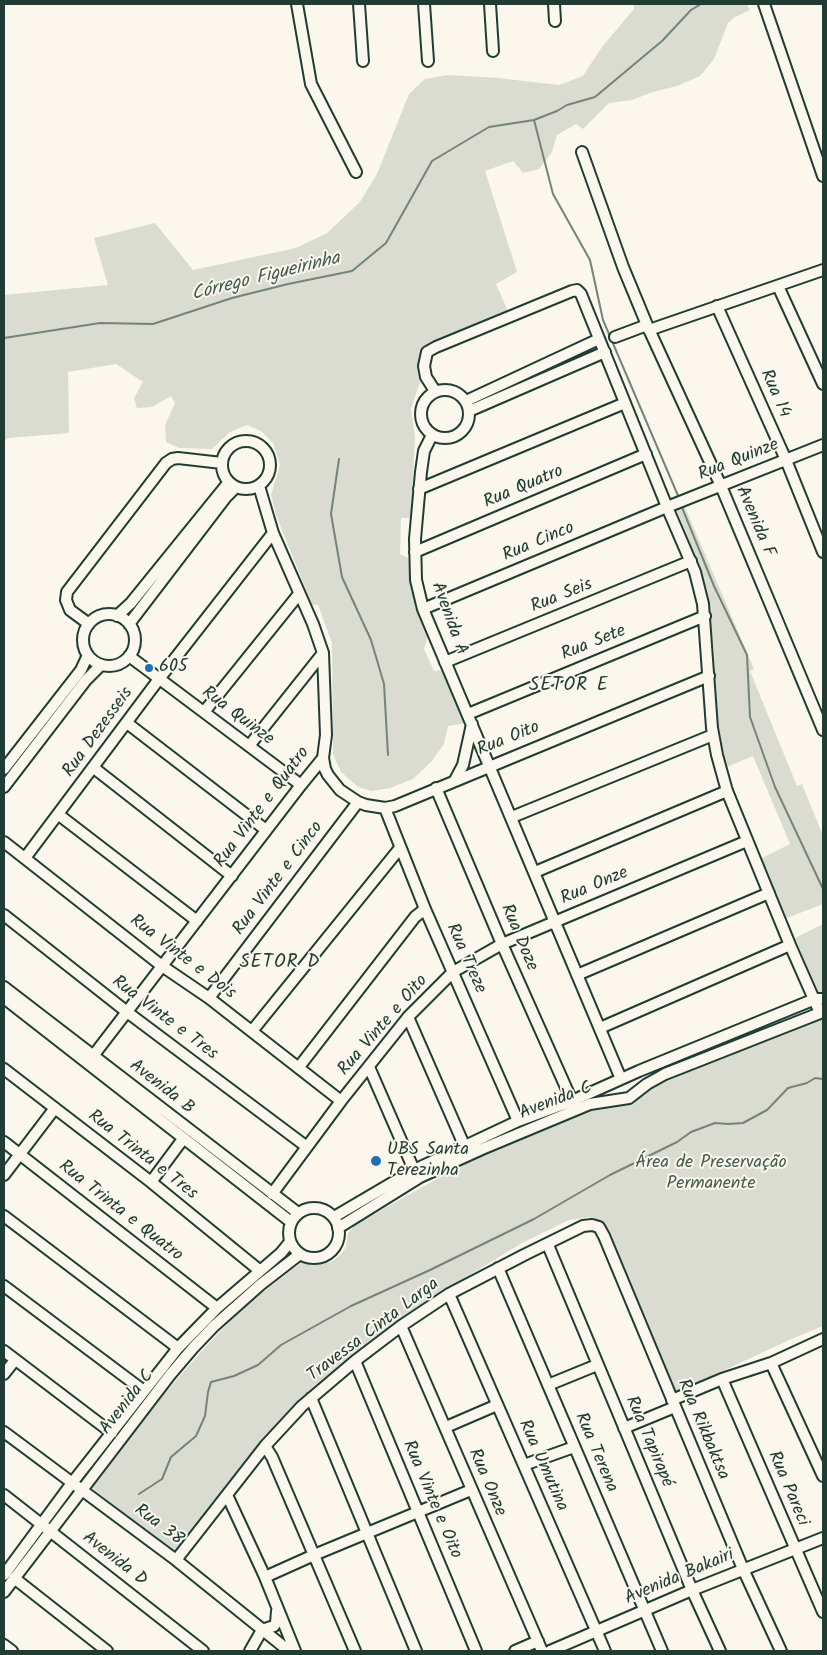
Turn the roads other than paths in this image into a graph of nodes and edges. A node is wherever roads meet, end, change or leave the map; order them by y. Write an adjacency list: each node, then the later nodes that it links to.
1 (297, 4): 12 (street)
2 (359, 4): 9 (street)
3 (424, 4): 10 (street)
4 (490, 4): 8 (street)
5 (554, 4): 7 (street)
6 (764, 4): 13 (street)
7 (555, 21)
8 (493, 51)
9 (363, 61)
10 (428, 61)
11 (582, 152): 17 (street, Avenida F)
12 (356, 172)
13 (823, 176)
14 (823, 270): 15 (street)
15 (778, 286): 16 (street); 21 (street)
16 (717, 306): 17 (street); 28 (street, Rua 14)
17 (648, 328): 18 (street); 32 (street, Avenida F)
18 (615, 337)
19 (599, 339): 20 (street); 22 (street); 24 (street)
20 (605, 352): 23 (street); 24 (street)
21 (823, 384)
22 (435, 391): 24 (street); 25 (street)
23 (625, 403): 27 (street); 33 (street)
24 (468, 406): 25 (street)
25 (432, 435): 33 (street, Avenida A)
26 (823, 445): 28 (street, Rua Quinze)
27 (646, 454): 34 (street); 36 (street, Rua Quatro)
28 (786, 460): 32 (street, Rua Quinze); 37 (street, Rua 14)
29 (222, 463): 30 (street); 31 (street); 43 (street)
30 (233, 484): 31 (street); 41 (street); 44 (street)
31 (259, 486): 35 (street, Rua Vinte e Quatro)
32 (721, 486): 34 (street, Rua Quinze); 55 (street, Avenida F)
33 (419, 489): 36 (street, Avenida A)
34 (676, 503): 38 (street); 40 (street, Rua Cinco)
35 (273, 534): 39 (street, Rua Vinte e Quatro); 51 (street, Rua Dezesseis)
36 (415, 552): 40 (street, Avenida A)
37 (823, 552)
38 (691, 561): 42 (street); 48 (street, Rua Seis)
39 (299, 594): 45 (street, Rua Vinte e Quatro); 52 (street)
40 (423, 610): 48 (street, Avenida A)
41 (118, 616): 43 (street); 44 (street)
42 (705, 616): 50 (street); 53 (street, Rua Sete)
43 (89, 624): 46 (street)
44 (129, 624): 47 (street)
45 (323, 653): 57 (street); 58 (street, Rua Vinte e Quatro)
46 (88, 655): 49 (street); 61 (street)
47 (129, 656): 49 (street); 51 (street, Rua Quinze)
48 (445, 662): 53 (street, Avenida A)
49 (102, 665): 64 (street)
50 (709, 676): 56 (street); 59 (street, Rua Oito)
51 (159, 679): 52 (street, Rua Quinze); 54 (street, Rua Dezesseis)
52 (204, 712): 57 (street, Rua Quinze)
53 (470, 718): 59 (street, Avenida A); 62 (street)
54 (127, 723): 60 (street, Rua Dezesseis); 71 (street)
55 (823, 730)
56 (714, 734): 66 (street); 70 (street)
57 (249, 746): 63 (street, Rua Quinze)
58 (324, 758): 63 (street, Rua Vinte e Quatro); 67 (street, Rua Oito)
59 (490, 766): 62 (street, Rua Oito); 70 (street, Rua Onze)
60 (94, 768): 69 (street, Rua Dezesseis); 77 (street)
61 (4, 769)
62 (455, 780): 65 (street, Rua Oito)
63 (301, 785): 71 (street, Rua Vinte e Quatro)
64 (4, 788)
65 (436, 788): 68 (street, Rua Oito); 83 (street, Rua Doze)
66 (727, 791): 72 (street); 76 (street)
67 (358, 802): 68 (street, Rua Oito); 90 (street, Rua Vinte e Cinco)
68 (385, 808): 74 (street, Rua Treze)
69 (59, 815): 75 (street, Rua Dezesseis); 81 (street)
70 (512, 817): 76 (street, Rua Onze)
71 (266, 830): 77 (street, Rua Vinte e Quatro)
72 (747, 841): 78 (street); 82 (street, Rua Onze)
73 (4, 842): 75 (street, Rua Vinte e Dois)
74 (400, 848): 79 (street, Rua Treze); 96 (street)
75 (25, 858): 85 (street, Rua Vinte e Dois)
76 (535, 872): 82 (street, Rua Onze)
77 (232, 876): 81 (street, Rua Vinte e Quatro)
78 (769, 893): 84 (street); 87 (street)
79 (425, 909): 86 (street, Rua Treze); 98 (street)
80 (4, 916): 92 (street, Rua Vinte e Tres)
81 (197, 921): 85 (street, Rua Vinte e Quatro)
82 (555, 921): 83 (street, Rua Vinte e Oito); 87 (street)
83 (502, 944): 86 (street, Rua Vinte e Oito); 105 (street, Rua Doze)
84 (790, 945): 91 (street); 95 (street)
85 (162, 966): 90 (street, Rua Vinte e Dois); 92 (street, Rua Vinte e Quatro)
86 (453, 972): 94 (street, Rua Vinte e Oito); 107 (street, Rua Treze)
87 (577, 975): 95 (street)
88 (4, 987): 97 (street, Avenida B)
89 (4, 998): 108 (street, Avenida B)
90 (209, 998): 96 (street, Rua Vinte e Dois)
91 (819, 999): 93 (street); 101 (street, Avenida C)
92 (127, 1012): 97 (street, Rua Vinte e Quatro); 111 (street, Rua Vinte e Tres)
93 (822, 1012): 102 (street, Avenida C)
94 (408, 1017): 99 (street, Rua Vinte e Oito); 110 (street)
95 (600, 1028): 101 (street)
96 (252, 1032): 98 (street, Rua Vinte e Dois)
97 (93, 1056): 116 (street, Avenida B)
98 (299, 1067): 104 (street, Rua Vinte e Dois)
99 (369, 1067): 104 (street, Rua Vinte e Oito); 113 (street)
100 (4, 1069): 106 (street, Rua Trinta e Tres)
101 (621, 1079): 102 (street); 103 (street); 105 (street, Avenida C)
102 (641, 1089): 103 (street, Avenida C)
103 (618, 1100): 122 (street, Avenida C)
104 (341, 1101): 111 (street, Rua Vinte e Oito)
105 (572, 1101): 107 (street, Avenida C)
106 (55, 1108): 112 (street); 115 (street, Rua Trinta e Tres)
107 (518, 1121): 110 (street, Avenida C)
108 (183, 1138): 115 (street); 120 (street, Avenida B)
109 (4, 1142): 112 (street, Rua Trinta e Quatro)
110 (464, 1146): 113 (street, Avenida C)
111 (306, 1147): 116 (street, Rua Vinte e Oito)
112 (20, 1154): 114 (street); 130 (street, Rua Trinta e Quatro)
113 (414, 1170): 119 (street, Avenida C)
114 (4, 1175)
115 (151, 1182): 127 (street, Rua Trinta e Tres)
116 (272, 1194): 117 (street, Avenida B)
117 (298, 1213): 119 (street); 120 (street)
118 (4, 1216): 133 (street)
119 (334, 1217): 122 (street)
120 (291, 1222): 123 (street)
121 (592, 1225): 124 (street, Travessa Cinta Larga); 144 (street, Rua Rikbaktsa)
122 (338, 1228): 125 (street)
123 (290, 1242): 125 (street); 127 (street, Avenida C)
124 (548, 1245): 126 (street, Travessa Cinta Larga); 138 (street, Rua Tapirapé)
125 (300, 1254): 155 (street, Avenida C)
126 (498, 1268): 129 (street, Travessa Cinta Larga); 141 (street, Rua Terena)
127 (259, 1270): 130 (street, Avenida C)
128 (4, 1286): 142 (street)
129 (449, 1294): 131 (street, Travessa Cinta Larga); 145 (street, Rua Umutina)
130 (217, 1308): 133 (street, Avenida C)
131 (401, 1326): 136 (street, Travessa Cinta Larga); 146 (street, Rua Onze)
132 (823, 1341): 137 (street)
133 (178, 1348): 142 (street, Avenida C)
134 (4, 1351): 135 (street)
135 (15, 1360): 139 (street); 149 (street)
136 (355, 1361): 143 (street, Travessa Cinta Larga); 159 (street, Rua Vinte e Oito)
137 (771, 1363): 140 (street); 153 (street)
138 (597, 1365): 141 (street); 147 (street, Rua Tapirapé)
139 (4, 1374)
140 (722, 1379): 144 (street); 163 (street, Rua Pareci)
141 (548, 1385): 151 (street, Rua Terena)
142 (144, 1391): 149 (street, Avenida C)
143 (311, 1398): 150 (street, Travessa Cinta Larga); 161 (street)
144 (674, 1404): 147 (street); 166 (street, Rua Rikbaktsa)
145 (496, 1405): 146 (street); 152 (street, Rua Umutina)
146 (446, 1427): 156 (street, Rua Onze)
147 (624, 1428): 169 (street, Rua Tapirapé)
148 (4, 1432): 154 (street, Rua 38)
149 (112, 1433): 154 (street, Avenida C)
150 (265, 1446): 158 (street, Travessa Cinta Larga); 164 (street)
151 (574, 1447): 152 (street); 172 (street, Rua Terena)
152 (524, 1465): 175 (street, Rua Umutina)
153 (823, 1476)
154 (72, 1484): 155 (street, Rua 38); 160 (street, Avenida C)
155 (81, 1490): 160 (street, Avenida C); 165 (street, Rua 38)
156 (471, 1490): 159 (street); 177 (street, Rua Onze)
157 (4, 1495): 160 (street, Avenida D)
158 (227, 1495): 165 (street, Travessa Cinta Larga); 168 (street)
159 (419, 1513): 161 (street); 186 (street, Rua Vinte e Oito)
160 (46, 1528): 167 (street, Avenida C); 180 (street, Avenida D)
161 (367, 1534): 164 (street); 185 (street)
162 (823, 1538): 163 (street, Avenida Bakairi)
163 (796, 1550): 166 (street, Avenida Bakairi); 173 (street, Rua Pareci)
164 (314, 1555): 168 (street); 184 (street)
165 (176, 1560): 174 (street, Rua 38)
166 (743, 1569): 169 (street, Avenida Bakairi); 192 (street, Rua Rikbaktsa)
167 (7, 1574): 170 (street, Avenida C); 179 (street)
168 (265, 1577): 171 (street)
169 (692, 1590): 172 (street, Avenida Bakairi); 191 (street, Rua Tapirapé)
170 (4, 1592)
171 (276, 1605): 174 (street); 183 (street)
172 (644, 1610): 175 (street, Avenida Bakairi); 190 (street, Rua Terena)
173 (823, 1612)
174 (262, 1630): 181 (street); 182 (street, Rua 38)
175 (597, 1632): 188 (street, Avenida Bakairi); 189 (street, Rua Umutina)
176 (4, 1645): 178 (street)
177 (540, 1646): 187 (street)
178 (12, 1651)
179 (108, 1651)
180 (203, 1651)
181 (250, 1651)
182 (289, 1651)
183 (295, 1651)
184 (355, 1651)
185 (416, 1651)
186 (476, 1651)
187 (515, 1651)
188 (550, 1651)
189 (605, 1651)
190 (662, 1651)
191 (720, 1651)
192 (781, 1651)

